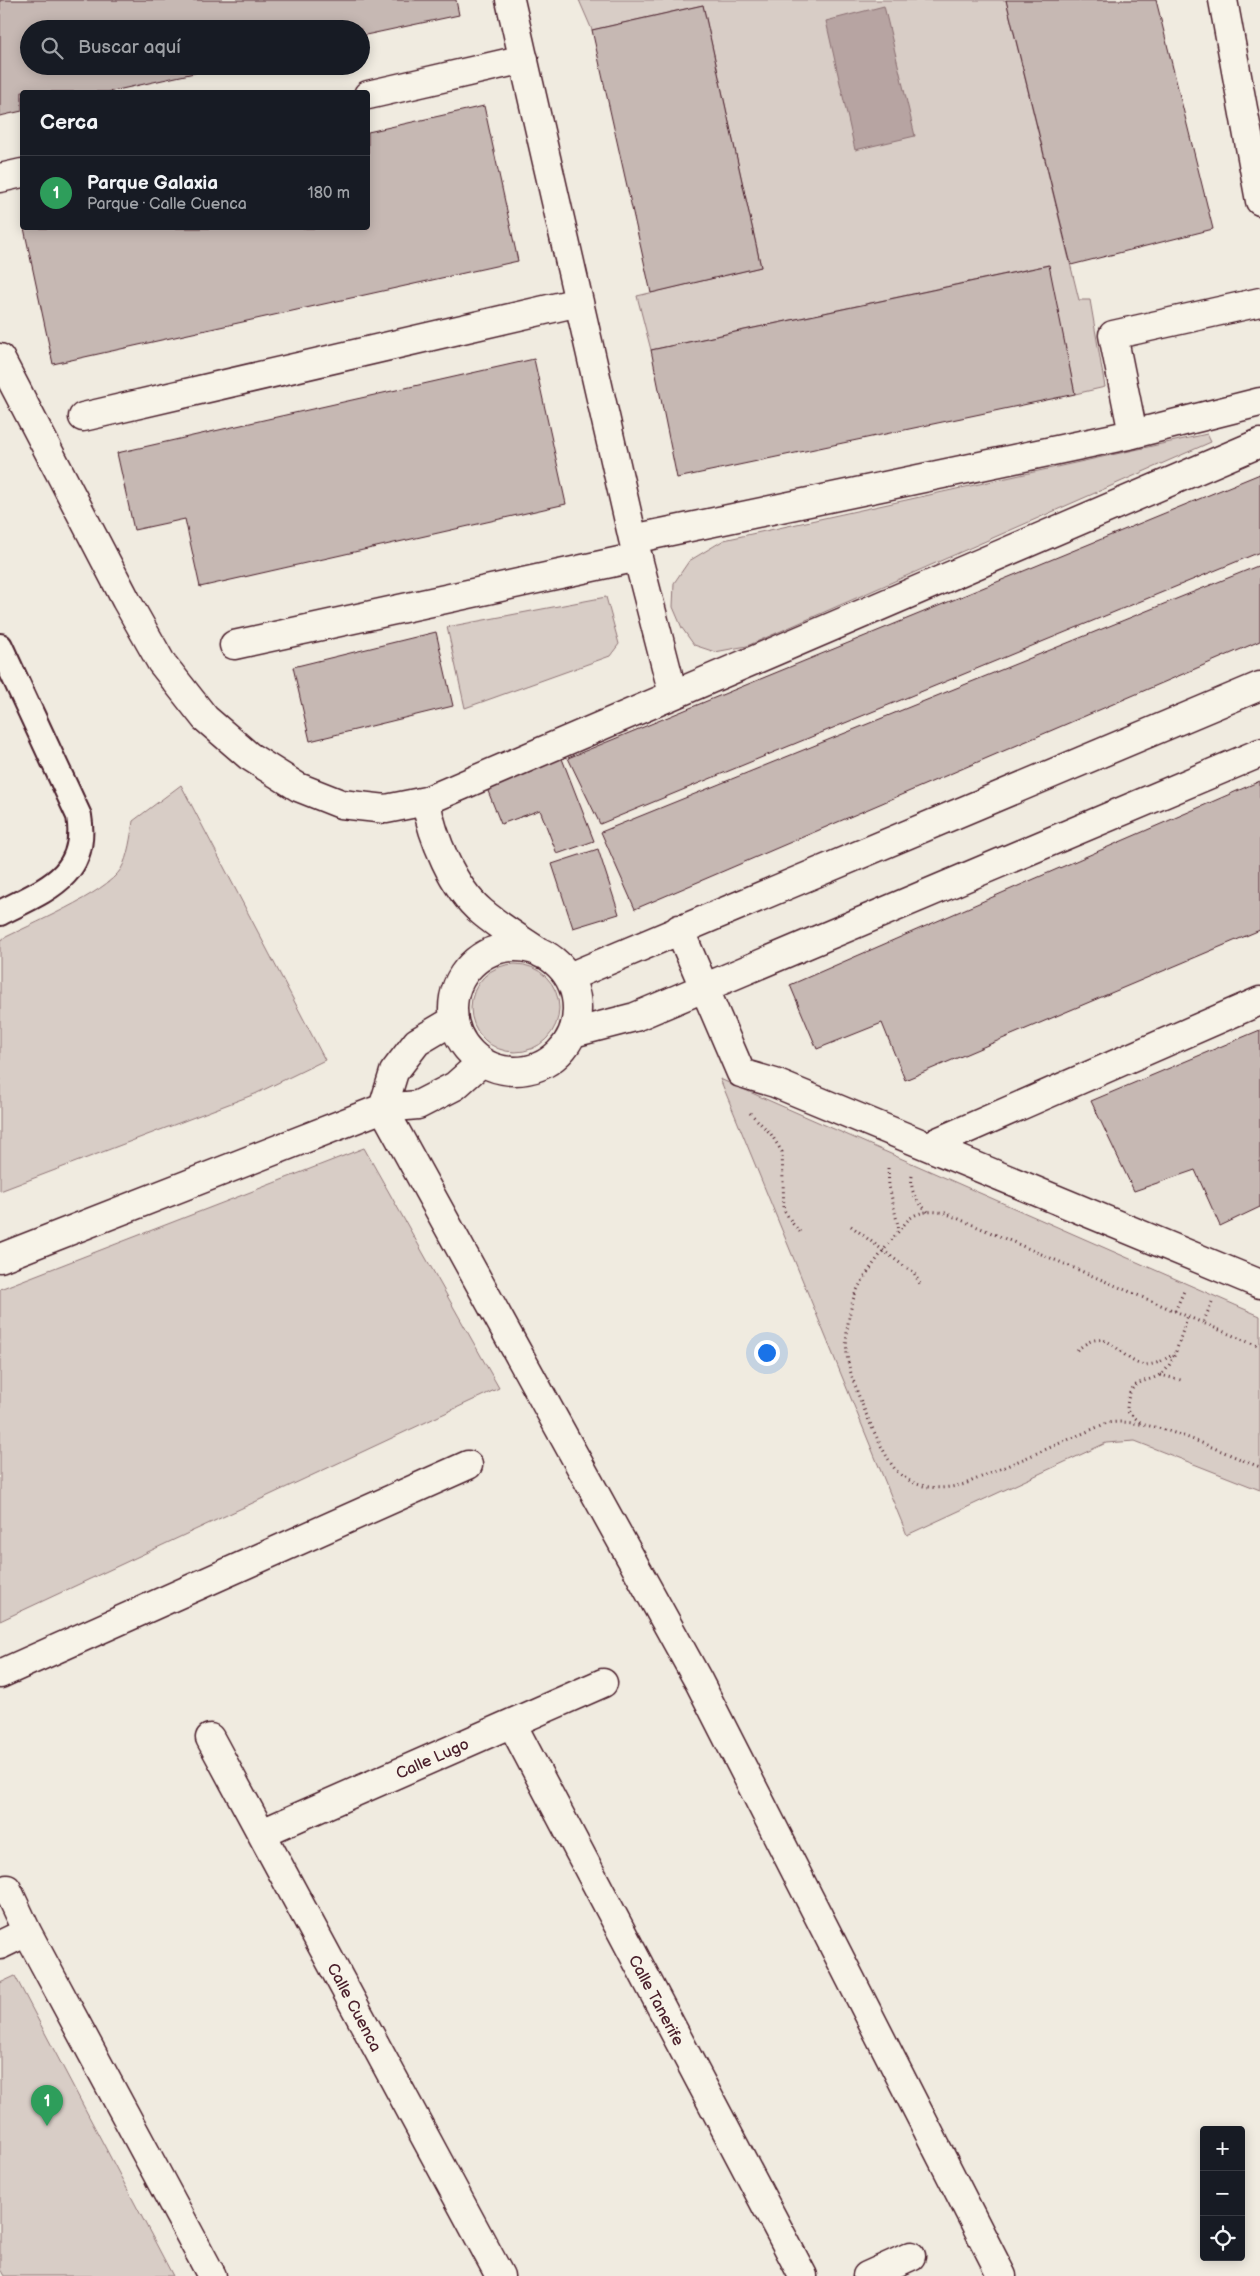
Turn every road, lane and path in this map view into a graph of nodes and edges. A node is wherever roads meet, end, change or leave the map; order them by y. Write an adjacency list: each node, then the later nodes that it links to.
1 (510, 0): 3 (street)
2 (1224, 0): 7 (street)
3 (524, 59): 4 (street); 8 (street)
4 (370, 94)
5 (20, 173): 6 (street)
6 (0, 178)
7 (1260, 201)
8 (579, 302): 12 (street); 15 (street)
9 (1260, 302): 13 (street)
10 (0, 358): 21 (street)
11 (1260, 402): 13 (street)
12 (83, 417)
13 (1133, 434): 15 (street)
14 (1260, 443): 19 (street)
15 (635, 548): 16 (street); 19 (street)
16 (234, 644)
17 (0, 646): 22 (lane)
18 (1260, 686): 23 (street)
19 (673, 694): 21 (street)
20 (1260, 753): 26 (street)
21 (426, 801): 24 (street)
22 (0, 913)
23 (679, 929): 25 (street); 26 (street)
24 (542, 954): 25 (street); 28 (street)
25 (569, 977): 29 (street)
26 (704, 988): 29 (street); 32 (street)
27 (1260, 1001): 33 (street)
28 (454, 1020): 30 (street); 31 (street)
29 (573, 1033): 30 (street)
30 (482, 1062): 31 (street)
31 (383, 1108): 37 (street); 64 (street)
32 (898, 1134): 33 (street); 35 (path)
33 (928, 1146): 38 (street)
34 (851, 1226): 36 (path)
35 (899, 1231): 36 (path); 41 (path)
36 (885, 1251): 40 (path); 48 (path)
37 (0, 1258)
38 (1226, 1270): 39 (street); 42 (path)
39 (1259, 1283)
40 (920, 1284)
41 (1188, 1316): 42 (path); 45 (path)
42 (1203, 1323): 43 (path)
43 (1260, 1347)
44 (1077, 1350): 45 (path)
45 (1175, 1352): 46 (path)
46 (1160, 1375): 47 (path); 48 (path)
47 (1181, 1380)
48 (1141, 1423): 50 (path)
49 (468, 1465): 51 (street)
50 (1260, 1467)
51 (0, 1674)
52 (603, 1683): 53 (street, Calle Lugo)
53 (512, 1724): 55 (street, Calle Lugo); 62 (street, Calle Tanerife)
54 (210, 1738): 55 (street, Calle Cuenca)
55 (262, 1833): 61 (street, Calle Cuenca)
56 (6, 1889): 57 (street)
57 (27, 1932): 58 (street); 60 (street)
58 (0, 1945)
59 (912, 2256): 63 (street)
60 (212, 2276)
61 (500, 2276)
62 (803, 2276)
63 (867, 2276)
64 (1002, 2276)

